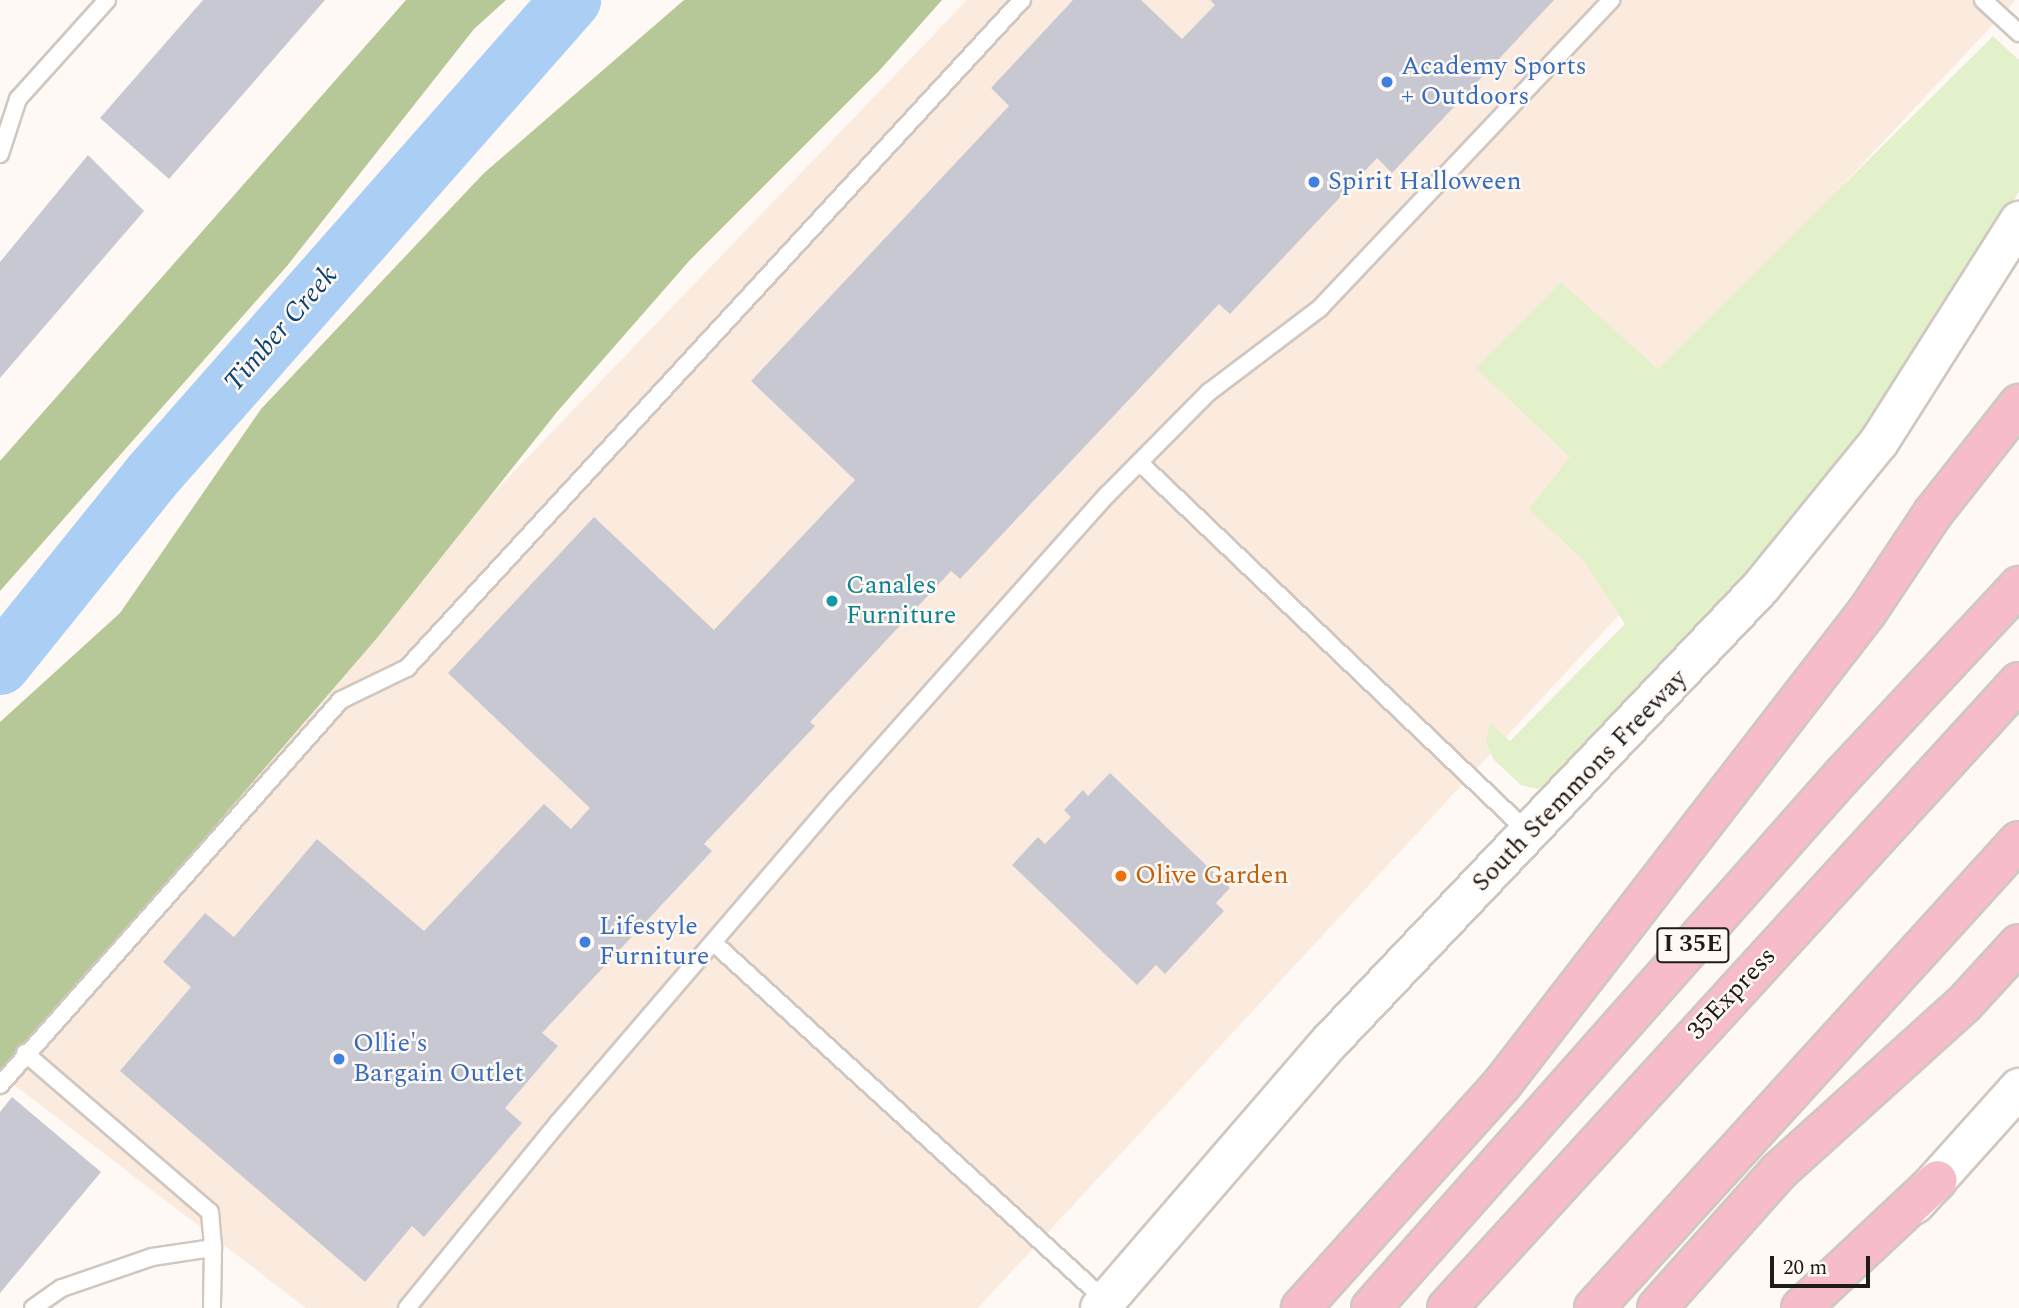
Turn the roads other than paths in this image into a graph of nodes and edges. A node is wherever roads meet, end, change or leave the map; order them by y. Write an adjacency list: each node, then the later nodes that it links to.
1 (107, 0): 6 (lane)
2 (1022, 0): 18 (lane)
3 (1611, 0): 11 (lane)
4 (1986, 1): 5 (lane)
5 (2019, 33)
6 (0, 153)
7 (2019, 221): 14 (main road, South Stemmons Freeway)
8 (2019, 385): 10 (highway)
9 (2019, 404): 10 (highway)
10 (1987, 446): 28 (highway)
11 (1140, 463): 14 (lane); 16 (lane)
12 (2019, 586): 29 (highway, I 35E)
13 (2019, 682): 22 (highway, 35Express)
14 (1530, 834): 24 (main road, South Stemmons Freeway)
15 (2019, 841): 32 (highway)
16 (714, 943): 24 (lane); 27 (lane)
17 (2019, 944): 33 (highway)
18 (25, 1053): 19 (lane); 23 (lane)
19 (0, 1085)
20 (2019, 1088): 21 (main road)
21 (1938, 1180): 34 (highway); 35 (main road)
22 (1524, 1225): 30 (highway, 35Express); 31 (highway)
23 (213, 1248): 25 (lane); 26 (lane)
24 (1103, 1304)
25 (33, 1308)
26 (212, 1308)
27 (407, 1308)
28 (1301, 1308)
29 (1371, 1308)
30 (1447, 1308)
31 (1480, 1308)
32 (1594, 1308)
33 (1657, 1308)
34 (1801, 1308)
35 (1818, 1308)

